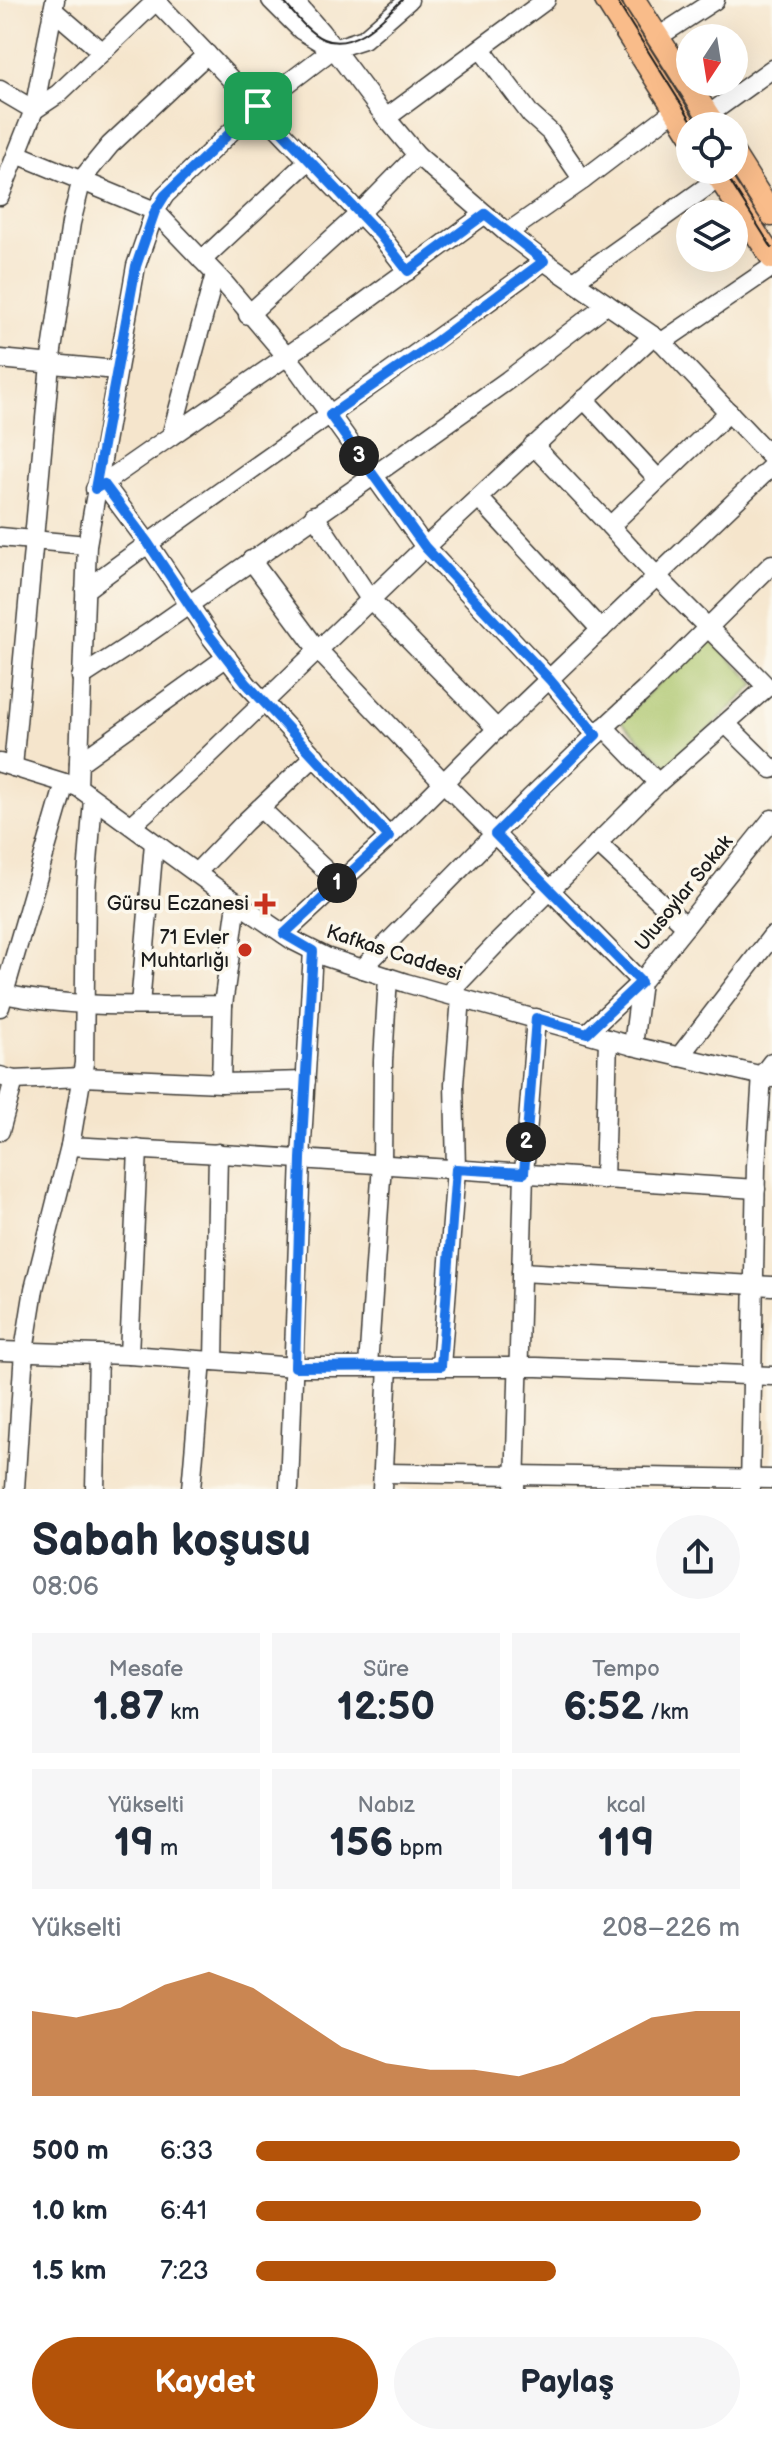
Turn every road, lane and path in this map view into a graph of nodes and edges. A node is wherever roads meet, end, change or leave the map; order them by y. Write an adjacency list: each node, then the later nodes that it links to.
1 (156, 0): 13 (street); 14 (street)
2 (271, 0): 11 (street)
3 (293, 0): 11 (street)
4 (409, 0): 11 (street)
5 (546, 0): 12 (street)
6 (606, 0): 19 (main road)
7 (634, 0): 10 (main road)
8 (715, 0): 10 (street)
9 (54, 5): 13 (street); 18 (street)
10 (658, 37): 20 (main road)
11 (333, 49): 17 (street); 22 (street)
12 (481, 49): 22 (street); 28 (street)
13 (102, 52): 18 (street)
14 (207, 54): 17 (street); 27 (street)
15 (772, 69): 21 (street)
16 (0, 90): 18 (street)
17 (258, 106): 25 (street); 32 (street)
18 (34, 110): 23 (street)
19 (675, 110): 28 (street)
20 (707, 112)
21 (721, 112)
22 (386, 118): 24 (street)
23 (17, 154): 27 (street); 31 (street)
24 (417, 155): 33 (street); 34 (street)
25 (309, 160): 33 (street); 39 (street)
26 (748, 177): 35 (main road)
27 (82, 179): 32 (street); 48 (street)
28 (583, 180): 36 (street)
29 (703, 184): 42 (street)
30 (723, 184): 37 (main road)
31 (1, 191)
32 (155, 211): 39 (street); 49 (street)
33 (359, 214): 41 (street); 44 (street)
34 (485, 214): 36 (street); 41 (street)
35 (772, 215)
36 (507, 233): 38 (street)
37 (772, 258)
38 (544, 261): 42 (street); 52 (street)
39 (208, 267): 44 (street); 53 (street)
40 (772, 267): 45 (street)
41 (408, 271): 46 (street)
42 (574, 281): 43 (street)
43 (607, 304): 45 (street); 57 (street)
44 (248, 315): 46 (street)
45 (657, 339): 50 (street); 51 (street)
46 (286, 355): 52 (street); 53 (street)
47 (0, 359): 48 (street)
48 (50, 364): 49 (street); 64 (street)
49 (116, 370): 59 (street)
50 (584, 399): 54 (street); 58 (street)
51 (729, 412): 55 (street); 58 (street)
52 (330, 415): 57 (street); 65 (street)
53 (171, 436): 59 (street)
54 (533, 445): 60 (street); 62 (street)
55 (772, 458)
56 (772, 466): 70 (street)
57 (373, 476): 61 (street); 67 (street)
58 (658, 479): 62 (street)
59 (99, 486): 65 (street); 66 (street)
60 (479, 498): 67 (street); 75 (street)
61 (314, 515): 68 (street); 72 (street)
62 (610, 526): 70 (street)
63 (0, 537): 64 (street)
64 (35, 540): 66 (street); 87 (street)
65 (148, 543): 71 (street); 73 (street)
66 (87, 545): 71 (street)
67 (425, 547): 72 (street); 79 (street)
68 (251, 560): 73 (street); 76 (street)
69 (772, 564): 74 (street)
70 (655, 577): 74 (street); 75 (street)
71 (85, 590): 78 (street)
72 (370, 599): 76 (street); 83 (street)
73 (189, 604): 77 (street); 78 (street)
74 (709, 626): 80 (street); 84 (street)
75 (601, 630): 79 (street)
76 (317, 649): 81 (street); 89 (street)
77 (227, 657): 81 (street); 86 (street)
78 (81, 677): 86 (street)
79 (550, 680): 83 (street); 84 (street)
80 (769, 684): 82 (street)
81 (264, 703): 85 (street); 95 (street)
82 (727, 725): 88 (street); 90 (street)
83 (497, 729): 89 (street)
84 (600, 731): 90 (street); 96 (street)
85 (315, 756): 93 (street); 97 (street)
86 (79, 763): 91 (street)
87 (7, 765): 91 (street, Kafkas Caddesi)
88 (772, 769)
89 (443, 782): 96 (street); 97 (street)
90 (658, 783): 99 (street)
91 (71, 785): 92 (street, Kafkas Caddesi); 112 (street)
92 (93, 799): 95 (street, Kafkas Caddesi); 115 (street)
93 (260, 808): 100 (street); 101 (street)
94 (772, 819): 104 (street, Ulusoylar Sokak)
95 (132, 825): 98 (street, Kafkas Caddesi)
96 (495, 834): 102 (street); 108 (street)
97 (389, 837): 101 (street)
98 (154, 843): 100 (street, Kafkas Caddesi); 113 (street)
99 (597, 843): 102 (street); 104 (street)
100 (196, 873): 103 (street, Kafkas Caddesi)
101 (338, 882): 105 (street)
102 (551, 888): 110 (street); 111 (street)
103 (237, 903): 105 (street, Kafkas Caddesi); 114 (street)
104 (686, 926): 110 (street, Ulusoylar Sokak)
105 (284, 934): 107 (street, Kafkas Caddesi)
106 (772, 936): 120 (street)
107 (313, 951): 108 (street, Kafkas Caddesi); 124 (street)
108 (362, 969): 109 (street, Kafkas Caddesi)
109 (388, 977): 111 (street, Kafkas Caddesi); 131 (street)
110 (641, 982): 117 (street); 119 (street, Ulusoylar Sokak)
111 (455, 996): 116 (street, Kafkas Caddesi); 132 (street)
112 (2, 1001): 115 (street)
113 (140, 1005): 114 (street); 115 (street)
114 (223, 1005): 125 (street)
115 (85, 1006): 122 (street)
116 (536, 1018): 117 (street, Kafkas Caddesi); 133 (street)
117 (587, 1033): 118 (street, Kafkas Caddesi)
118 (608, 1039): 119 (street, Kafkas Caddesi); 134 (street)
119 (633, 1046): 120 (street, Kafkas Caddesi)
120 (679, 1057): 121 (street, Kafkas Caddesi)
121 (769, 1072): 135 (street)
122 (82, 1077): 123 (street); 125 (street); 127 (street)
123 (7, 1078): 126 (street)
124 (306, 1081): 125 (street); 130 (street)
125 (221, 1083)
126 (0, 1131)
127 (70, 1146): 128 (street); 140 (street)
128 (138, 1149): 129 (street); 142 (street)
129 (218, 1153): 130 (street); 143 (street)
130 (301, 1159): 131 (street); 147 (street)
131 (382, 1164): 132 (street); 144 (street)
132 (456, 1169): 133 (street); 146 (street)
133 (524, 1173): 134 (street); 136 (street)
134 (604, 1180): 135 (street)
135 (756, 1189): 137 (street)
136 (521, 1272): 137 (street); 148 (street)
137 (753, 1284): 138 (street); 149 (street)
138 (772, 1286)
139 (0, 1351): 140 (street)
140 (24, 1351): 141 (street); 155 (street)
141 (98, 1354): 142 (street); 156 (street)
142 (129, 1355): 143 (street)
143 (208, 1361): 147 (street); 157 (street)
144 (368, 1366): 145 (street); 147 (street)
145 (388, 1366): 146 (street); 152 (street)
146 (441, 1366): 148 (street)
147 (295, 1367): 158 (street)
148 (517, 1367): 149 (street); 153 (street)
149 (751, 1375): 150 (street); 154 (street)
150 (772, 1376)
151 (772, 1479): 154 (street)
152 (383, 1481): 153 (street)
153 (515, 1482): 154 (street)
154 (750, 1484)
155 (15, 1489)
156 (95, 1489)
157 (191, 1489)
158 (289, 1489)

